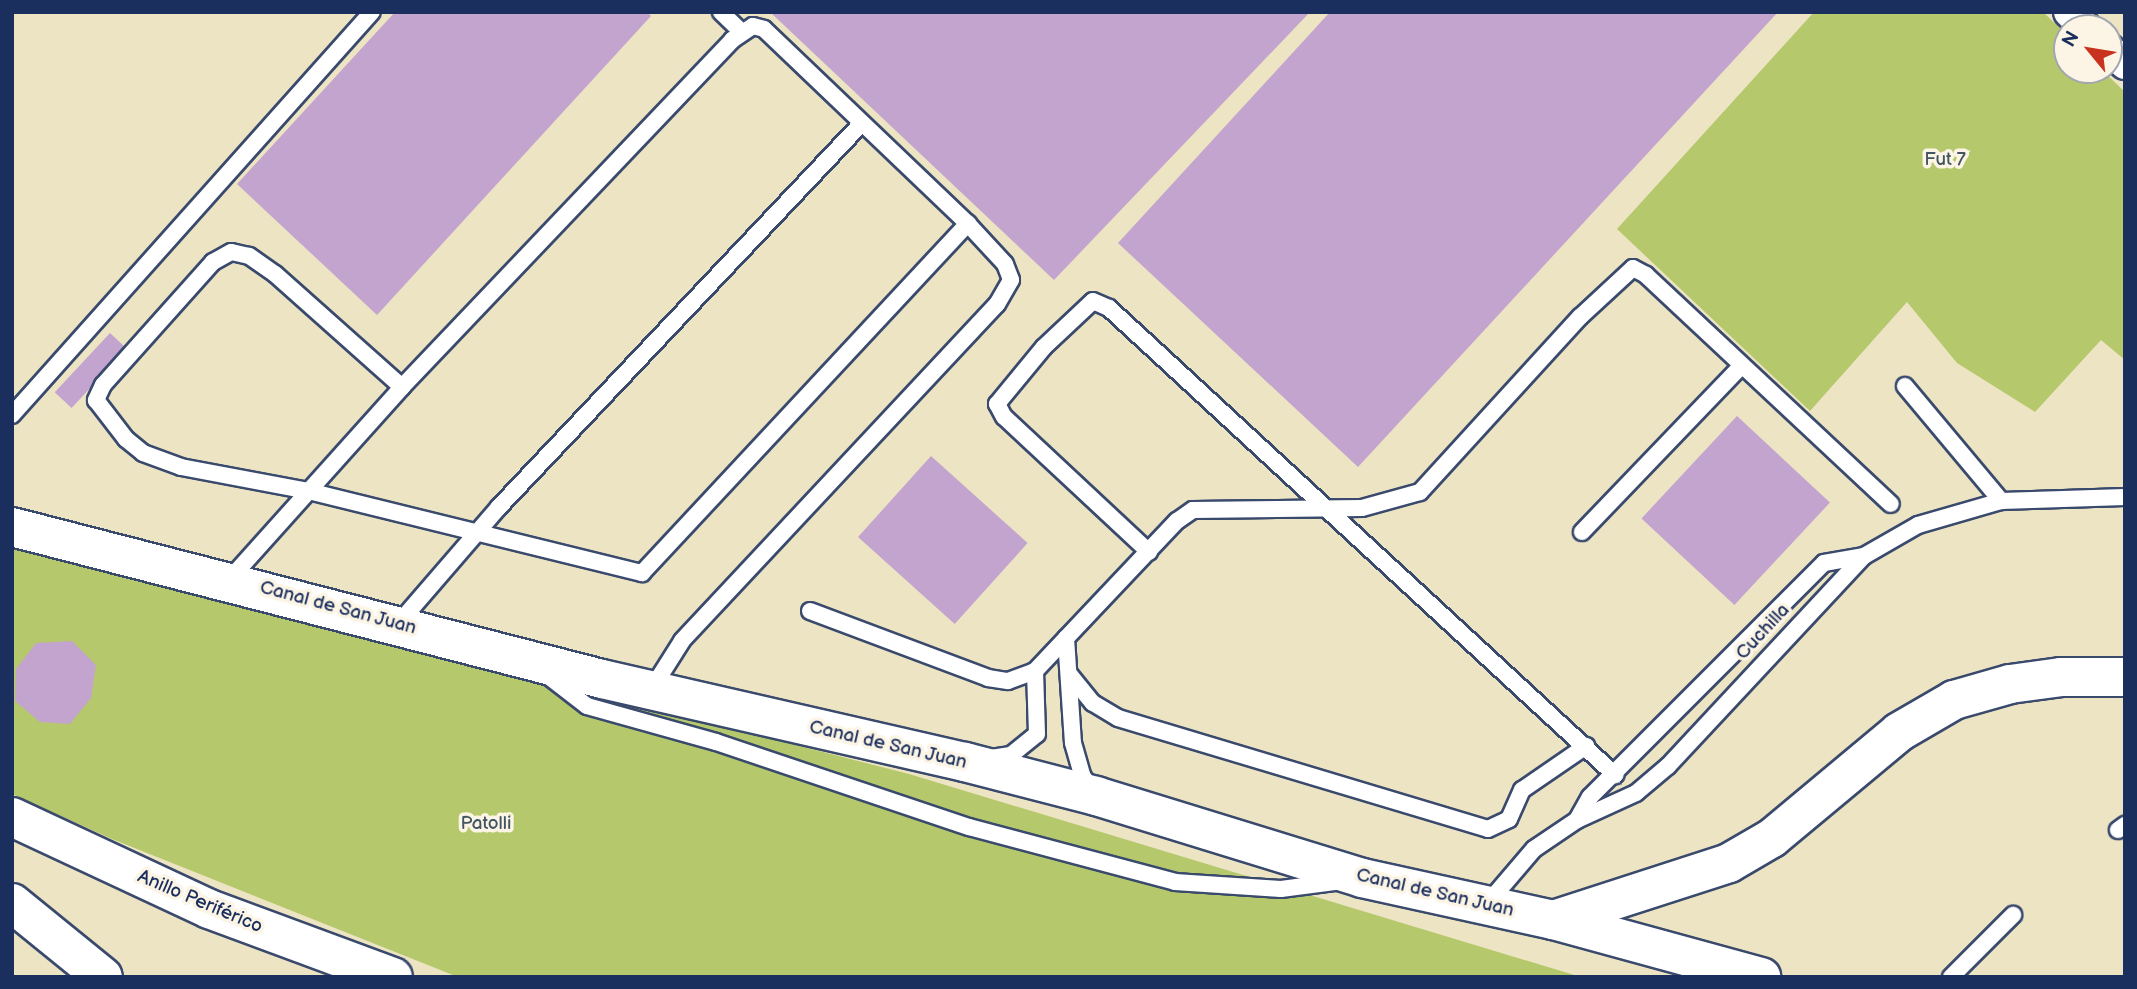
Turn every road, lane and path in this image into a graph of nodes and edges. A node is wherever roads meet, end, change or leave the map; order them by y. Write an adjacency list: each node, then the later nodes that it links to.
1 (372, 12): 9 (lane)
2 (721, 12): 3 (lane)
3 (742, 32): 4 (lane); 8 (lane)
4 (862, 124): 5 (lane); 17 (lane)
5 (968, 223): 17 (lane); 28 (lane)
6 (1740, 367): 13 (lane); 14 (lane); 16 (lane)
7 (1905, 386): 12 (lane)
8 (401, 387): 10 (lane); 10 (lane)
9 (12, 415)
10 (308, 491): 17 (lane); 20 (lane)
11 (2125, 497): 12 (lane, Cuchilla)
12 (2001, 501): 19 (lane, Cuchilla)
13 (1891, 504)
14 (1328, 510): 18 (lane); 18 (lane); 29 (lane)
15 (12, 527): 20 (main road, Canal de San Juan)
16 (1582, 532)
17 (473, 534): 22 (lane)
18 (1149, 552): 23 (lane)
19 (1864, 555): 31 (lane); 34 (lane, Cuchilla)
20 (229, 580): 22 (main road, Canal de San Juan)
21 (810, 611): 25 (lane)
22 (398, 624): 24 (main road, Canal de San Juan)
23 (1066, 638): 25 (lane); 26 (lane)
24 (520, 654): 28 (main road, Canal de San Juan); 35 (lane)
25 (1035, 671): 30 (lane)
26 (1070, 675): 29 (lane); 32 (lane)
27 (2125, 677): 39 (main road)
28 (651, 690): 30 (main road, Canal de San Juan)
29 (1586, 746): 31 (lane)
30 (965, 762): 32 (main road, Canal de San Juan)
31 (1615, 775): 34 (lane)
32 (1096, 796): 35 (main road, Canal de San Juan)
33 (12, 817): 42 (main road, Anillo Periférico)
34 (1577, 820): 37 (lane, Cuchilla)
35 (1362, 878): 37 (main road, Canal de San Juan)
36 (12, 903): 41 (main road)
37 (1485, 905): 39 (main road, Canal de San Juan)
38 (2013, 915): 45 (lane)
39 (1553, 920): 40 (main road, Canal de San Juan)
40 (1603, 933): 43 (main road); 44 (main road, Canal de San Juan)
41 (103, 977)
42 (393, 977)
43 (1704, 977)
44 (1760, 977)
45 (1951, 977)

